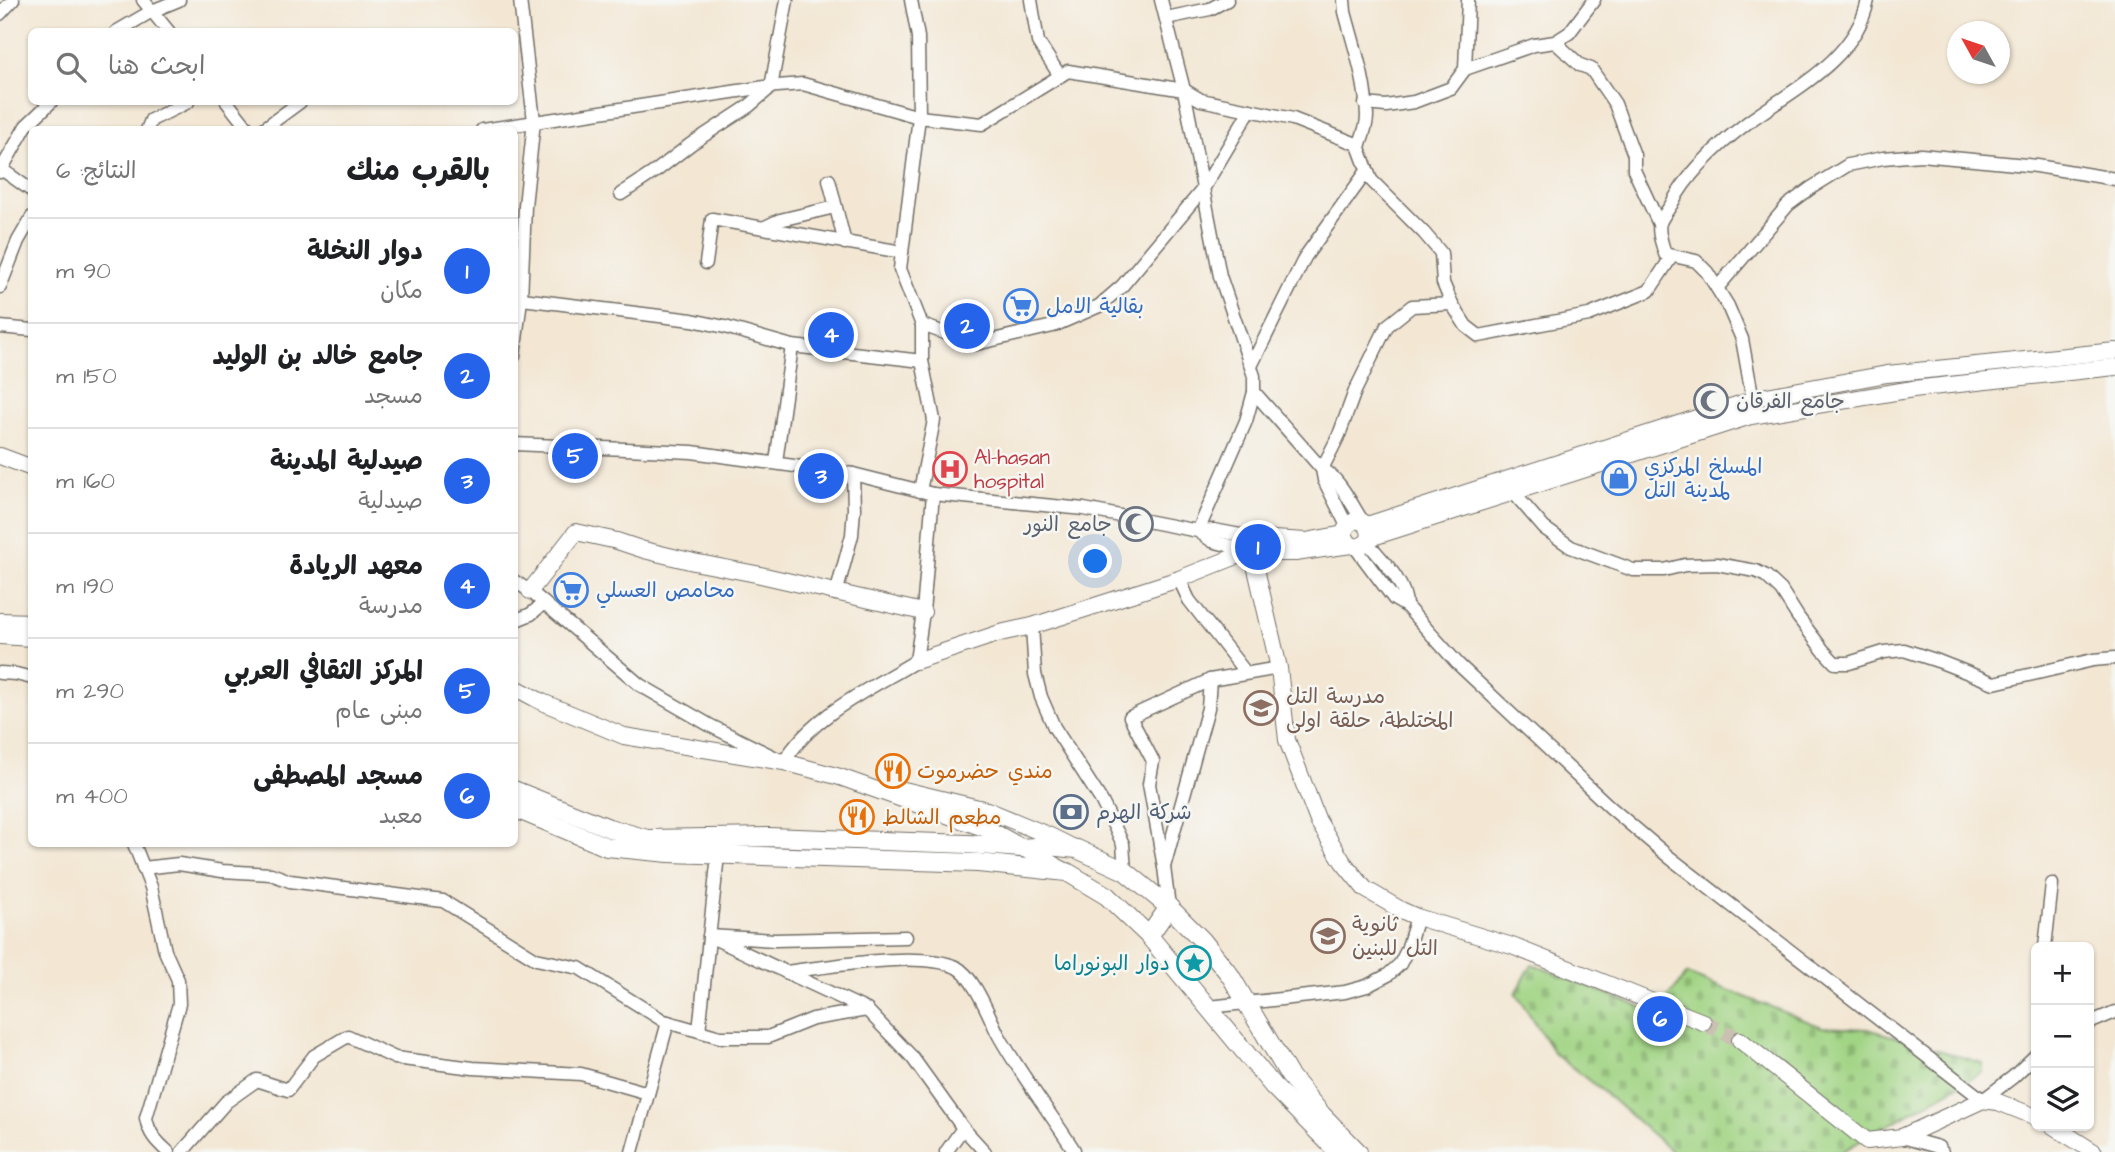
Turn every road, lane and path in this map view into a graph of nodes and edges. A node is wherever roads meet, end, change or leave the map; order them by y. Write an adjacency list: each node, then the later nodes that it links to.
1 (13, 0): 15 (street)
2 (143, 0): 14 (street)
3 (179, 0): 14 (street)
4 (520, 0): 20 (street)
5 (787, 0): 23 (street)
6 (911, 0): 31 (street)
7 (1031, 0): 22 (street)
8 (1161, 0): 16 (street)
9 (1227, 0): 16 (street)
10 (1344, 0): 25 (street)
11 (1468, 0): 21 (street)
12 (1594, 0): 19 (street)
13 (1868, 0): 48 (street)
14 (152, 11): 17 (street); 18 (street)
15 (0, 14)
16 (1166, 18): 24 (street)
17 (124, 28)
18 (166, 28)
19 (1555, 42): 21 (street); 48 (street)
20 (520, 55): 32 (street)
21 (1465, 69): 25 (street)
22 (1060, 76): 24 (street); 31 (street)
23 (771, 87): 31 (street); 32 (street); 44 (street)
24 (1184, 90): 30 (street); 43 (street)
25 (1365, 104): 37 (street)
26 (48, 105): 38 (street)
27 (182, 105): 33 (street)
28 (229, 105): 34 (street)
29 (296, 105): 35 (street)
30 (1250, 110): 37 (street); 43 (street)
31 (919, 117): 51 (street)
32 (534, 121): 36 (street); 46 (street)
33 (149, 126)
34 (246, 126)
35 (267, 126)
36 (505, 126)
37 (1359, 145): 39 (street)
38 (1, 170): 42 (street)
39 (1367, 171): 58 (street); 65 (street)
40 (2115, 179): 56 (street)
41 (829, 180): 45 (street)
42 (28, 188)
43 (1203, 189): 59 (street); 65 (street)
44 (621, 194)
45 (835, 206): 49 (street); 50 (street)
46 (520, 207): 57 (street)
47 (28, 224): 52 (street)
48 (1660, 224): 53 (street)
49 (765, 228): 50 (street); 54 (street)
50 (845, 243): 51 (street)
51 (902, 252): 59 (street)
52 (6, 255): 55 (street)
53 (1672, 256): 56 (street); 58 (street)
54 (706, 263)
55 (0, 287)
56 (1717, 288): 68 (street)
57 (518, 299): 62 (street)
58 (1452, 304): 73 (street)
59 (922, 325): 64 (street)
60 (0, 327): 61 (street)
61 (28, 330)
62 (792, 346): 64 (street); 71 (street)
63 (2115, 351): 68 (main road)
64 (922, 361): 75 (street)
65 (1252, 364): 67 (street)
66 (2115, 367): 76 (main road)
67 (1254, 392): 73 (street); 77 (street)
68 (1754, 400): 78 (main road)
69 (518, 444): 71 (street)
70 (0, 456): 72 (main road)
71 (776, 462): 74 (street)
72 (28, 466)
73 (1322, 470): 78 (street)
74 (853, 474): 75 (street); 83 (street)
75 (926, 492): 77 (street); 85 (street)
76 (1513, 492): 78 (main road); 92 (street)
77 (1198, 531): 79 (street)
78 (1358, 535): 79 (main road); 131 (street)
79 (1253, 548): 80 (main road); 94 (main road)
80 (1179, 579): 89 (main road); 96 (street)
81 (518, 584): 82 (street)
82 (530, 591): 83 (main road); 84 (street)
83 (836, 594): 85 (main road)
84 (544, 603): 86 (street); 100 (street)
85 (923, 612): 93 (street)
86 (518, 619)
87 (0, 622): 88 (main road)
88 (28, 623)
89 (1032, 626): 93 (main road); 110 (street)
90 (0, 635): 91 (main road)
91 (28, 637)
92 (2115, 658)
93 (916, 661): 100 (street)
94 (1279, 668): 96 (street); 114 (main road)
95 (0, 673): 97 (street)
96 (1246, 673): 98 (street)
97 (28, 677)
98 (1210, 680): 108 (street); 108 (street)
99 (518, 689): 100 (main road)
100 (784, 762): 101 (main road)
101 (840, 777): 105 (main road); 106 (main road)
102 (518, 792): 105 (main road)
103 (518, 810): 107 (main road)
104 (135, 847): 109 (street)
105 (1021, 848): 106 (main road); 111 (main road)
106 (1077, 849): 110 (main road)
107 (718, 855): 111 (main road); 115 (street)
108 (1164, 867): 113 (street)
109 (143, 869): 125 (street); 137 (street)
110 (1125, 871): 113 (main road)
111 (1067, 872): 116 (main road)
112 (2052, 884): 118 (street)
113 (1169, 907): 116 (main road); 120 (main road)
114 (1417, 917): 120 (street); 126 (main road)
115 (709, 936): 117 (street); 119 (street); 127 (street)
116 (1149, 936): 121 (main road)
117 (905, 937)
118 (2046, 942)
119 (786, 972): 122 (street); 136 (street)
120 (1246, 1004): 121 (street); 143 (main road)
121 (1209, 1007): 142 (main road)
122 (867, 1010): 127 (street); 133 (street)
123 (2115, 1012): 124 (street)
124 (2094, 1021)
125 (668, 1022): 127 (street); 130 (street)
126 (1703, 1022)
127 (699, 1031)
128 (1740, 1040): 135 (main road)
129 (2031, 1060): 131 (street)
130 (648, 1093): 138 (street); 139 (street)
131 (1983, 1100): 132 (main road); 135 (main road)
132 (2031, 1115)
133 (963, 1128): 140 (street); 141 (street)
134 (2061, 1131): 145 (main road)
135 (1902, 1136): 144 (street)
136 (1074, 1150)
137 (168, 1152)
138 (182, 1152)
139 (632, 1152)
140 (946, 1152)
141 (985, 1152)
142 (1338, 1152)
143 (1358, 1152)
144 (1942, 1152)
145 (2094, 1152)

